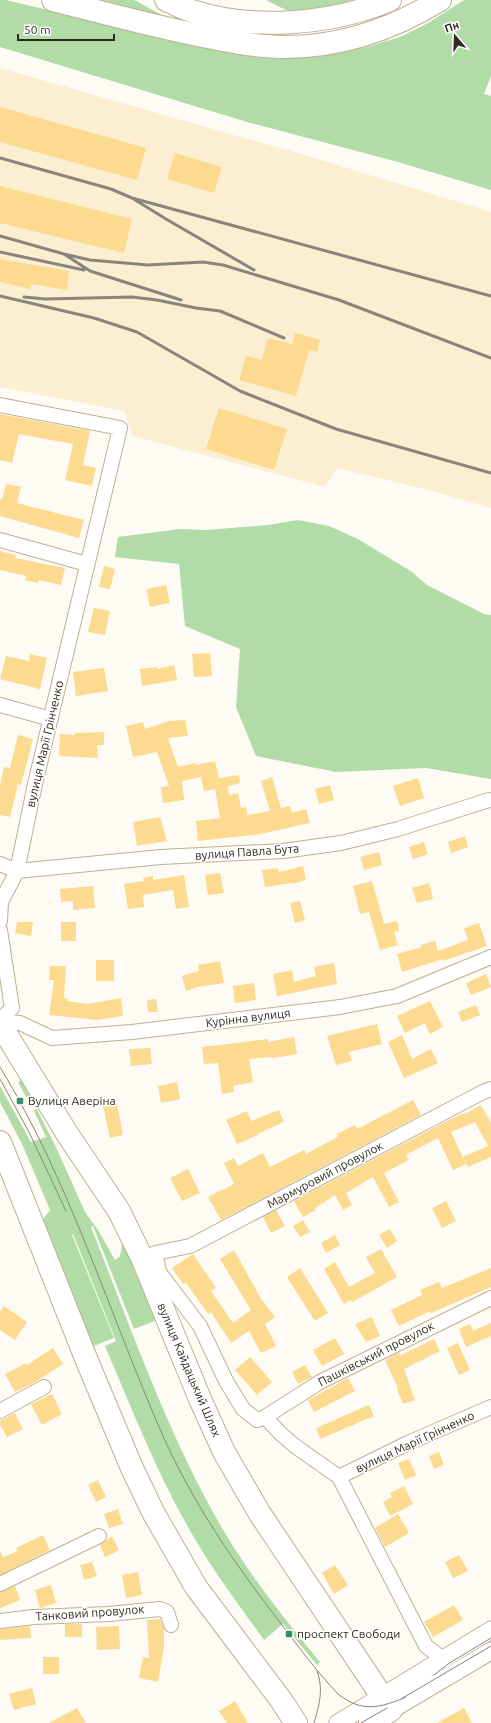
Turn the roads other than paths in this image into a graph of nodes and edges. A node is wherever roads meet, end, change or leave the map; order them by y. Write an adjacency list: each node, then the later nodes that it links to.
1 (53, 0): 4 (main road)
2 (166, 0): 3 (main road)
3 (390, 0)
4 (440, 0)
5 (0, 405): 7 (street, вулиця Марії Грінченко)
6 (0, 540): 7 (street)
7 (87, 564): 9 (street, вулиця Марії Грінченко)
8 (0, 705): 9 (street)
9 (51, 720): 12 (street, вулиця Марії Грінченко)
10 (489, 800): 12 (street, вулиця Павла Бута)
11 (0, 864): 12 (street, вулиця Павла Бута)
12 (17, 870): 13 (street, вулиця Марії Грінченко)
13 (0, 921)
14 (0, 930): 16 (street)
15 (491, 957): 16 (street, Курінна вулиця)
16 (0, 1022): 32 (main road, вулиця Кайдацький Шлях)
17 (491, 1089): 23 (street, Мармуровий провулок)
18 (0, 1142): 33 (main road)
19 (491, 1298): 23 (street, Пашківський провулок)
20 (44, 1387): 22 (street)
21 (491, 1407): 24 (street, вулиця Марії Грінченко)
22 (0, 1411)
23 (265, 1417): 24 (street)
24 (339, 1477): 31 (street)
25 (99, 1536): 26 (street)
26 (0, 1584)
27 (0, 1621): 28 (street, Танковий провулок)
28 (172, 1625)
29 (491, 1630): 31 (street)
30 (491, 1651): 32 (street)
31 (443, 1659): 32 (street)
32 (387, 1703): 34 (street); 35 (main road)
33 (296, 1723)
34 (338, 1723)
35 (370, 1723)

